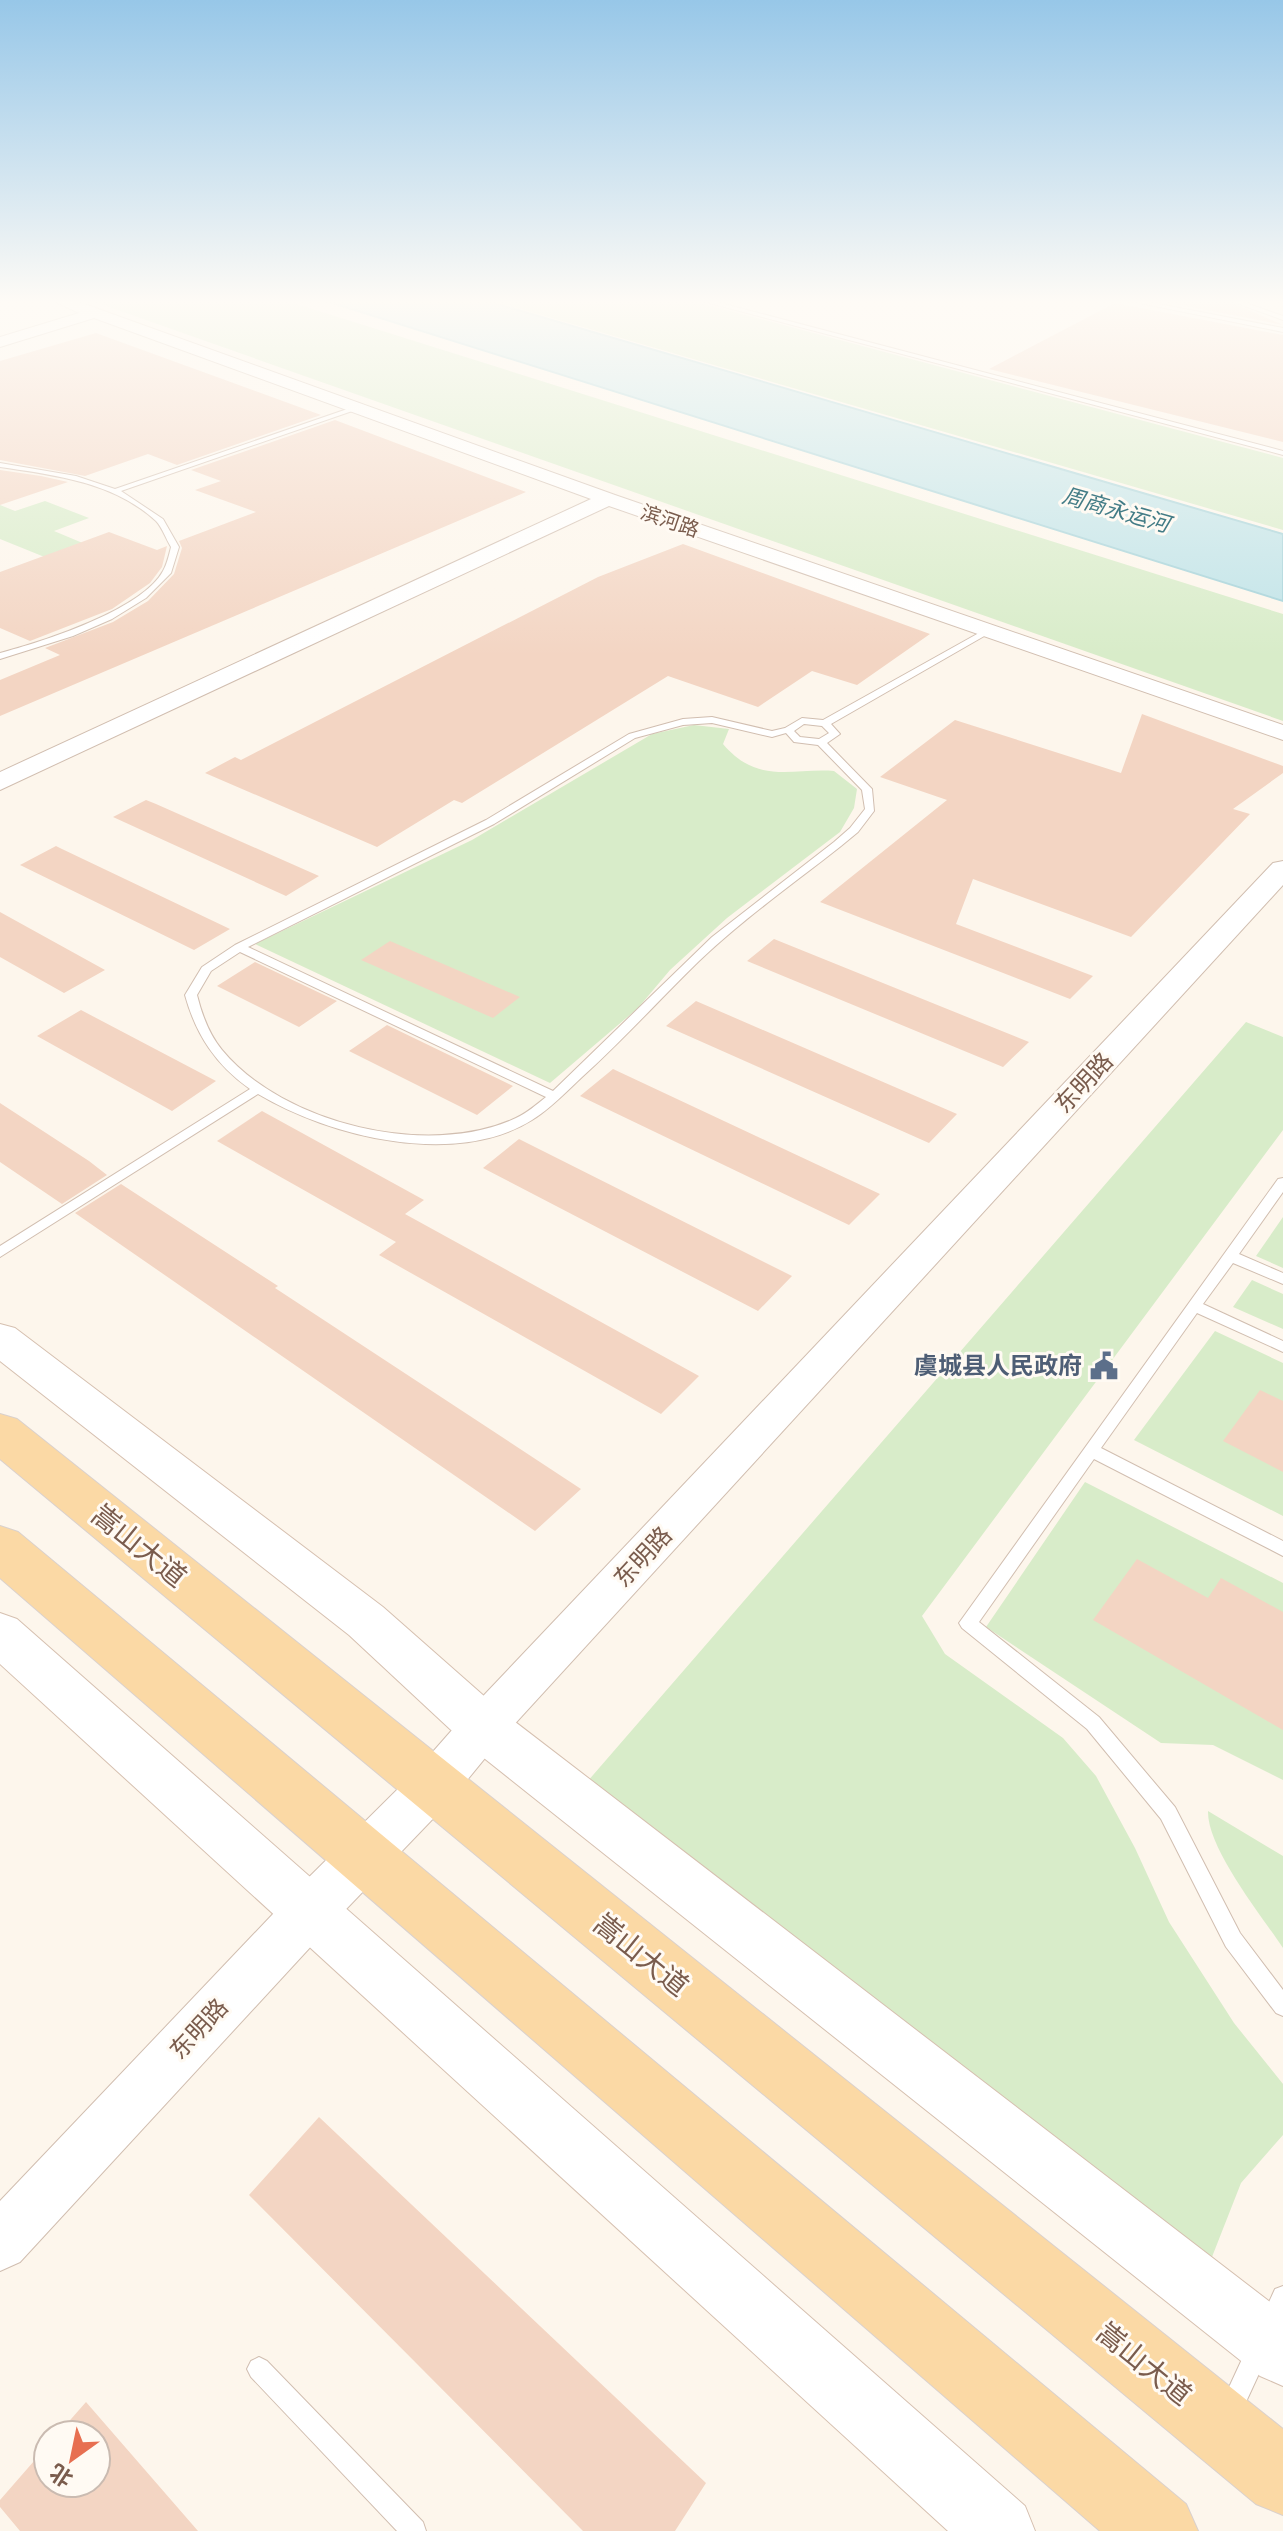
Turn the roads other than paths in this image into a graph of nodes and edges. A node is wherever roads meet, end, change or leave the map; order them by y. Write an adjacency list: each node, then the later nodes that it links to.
1 (324, 419): 6 (lane)
2 (387, 419): 7 (street, 滨河路)
3 (1154, 419): 4 (lane)
4 (1283, 453)
5 (0, 465): 6 (lane)
6 (115, 491): 9 (lane)
7 (608, 499): 8 (street, 滨河路); 14 (street)
8 (989, 631): 10 (lane); 12 (street, 滨河路)
9 (0, 656)
10 (825, 723): 11 (lane); 13 (lane)
11 (788, 730): 13 (lane); 16 (lane)
12 (1283, 733)
13 (821, 742): 18 (lane)
14 (0, 782)
15 (1283, 869): 31 (street, 东明路)
16 (239, 947): 17 (lane); 18 (lane)
17 (258, 1089): 18 (lane); 20 (lane)
18 (554, 1096)
19 (1283, 1182): 21 (lane)
20 (0, 1252)
21 (1230, 1256): 22 (lane); 23 (lane)
22 (1283, 1279)
23 (1194, 1306): 25 (lane); 27 (lane)
24 (0, 1339): 31 (main road)
25 (1283, 1347)
26 (0, 1432): 32 (main road, 嵩山大道)
27 (1091, 1450): 29 (lane); 35 (lane)
28 (0, 1547): 33 (main road)
29 (1283, 1549)
30 (0, 1634): 34 (main road)
31 (483, 1727): 32 (street, 东明路); 37 (main road)
32 (433, 1786): 33 (street, 东明路); 39 (main road, 嵩山大道)
33 (366, 1857): 34 (street, 东明路); 43 (main road)
34 (309, 1912): 36 (street, 东明路); 42 (main road)
35 (1283, 2006)
36 (0, 2242)
37 (1277, 2329): 39 (lane)
38 (259, 2369): 41 (lane)
39 (1222, 2428): 40 (main road, 嵩山大道)
40 (1283, 2477)
41 (414, 2531)
42 (1000, 2531)
43 (1159, 2531)

